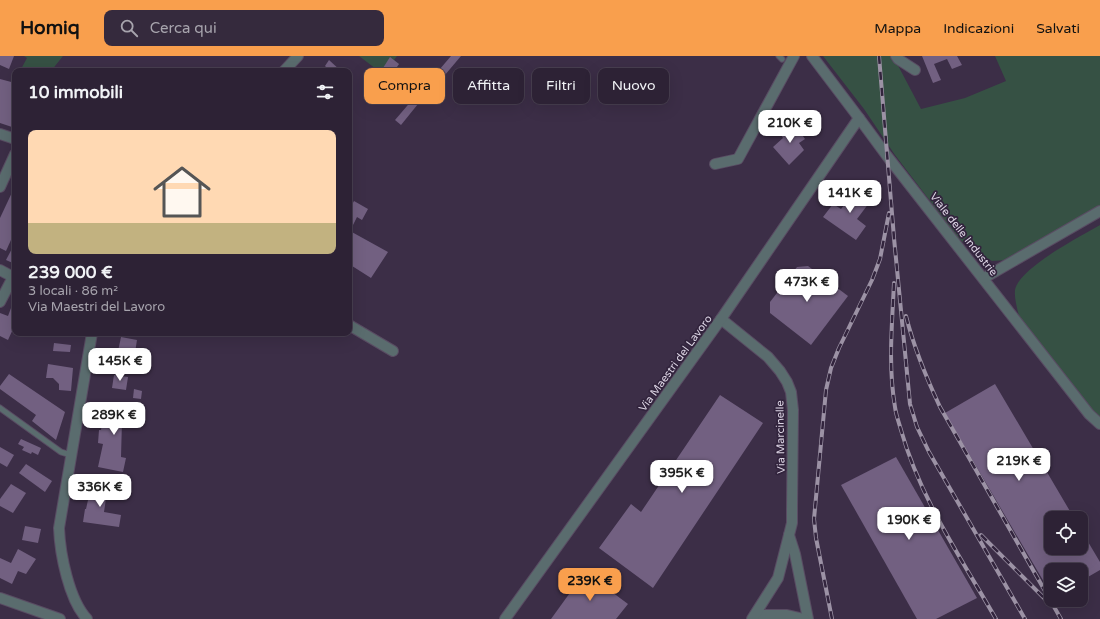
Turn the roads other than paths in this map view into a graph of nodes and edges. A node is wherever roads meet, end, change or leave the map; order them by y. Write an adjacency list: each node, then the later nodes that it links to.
1 (794, 56): 11 (street)
2 (812, 56): 7 (street, Viale delle Industrie)
3 (896, 56): 6 (street)
4 (293, 58): 5 (street)
5 (286, 68)
6 (915, 70)
7 (859, 118): 16 (street, Viale delle Industrie); 19 (street, Via Maestri del Lavoro)
8 (0, 134): 9 (street)
9 (12, 138)
10 (12, 161): 12 (street)
11 (714, 164)
12 (0, 187)
13 (1100, 211): 16 (street)
14 (0, 270): 15 (street)
15 (12, 277)
16 (984, 278): 24 (street, Viale delle Industrie)
17 (12, 281): 18 (street)
18 (0, 302)
19 (721, 319): 26 (street, Via Marcinelle); 31 (street, Via Maestri del Lavoro)
20 (352, 327): 22 (street)
21 (91, 336): 25 (street)
22 (393, 351)
23 (0, 408): 25 (lane)
24 (1100, 424)
25 (71, 455): 30 (street)
26 (789, 535): 28 (street, Via Marcinelle); 33 (street, Via Marcinelle)
27 (0, 598): 29 (street)
28 (754, 617): 32 (street)
29 (60, 619)
30 (87, 619)
31 (505, 619)
32 (804, 619)
33 (808, 619)

